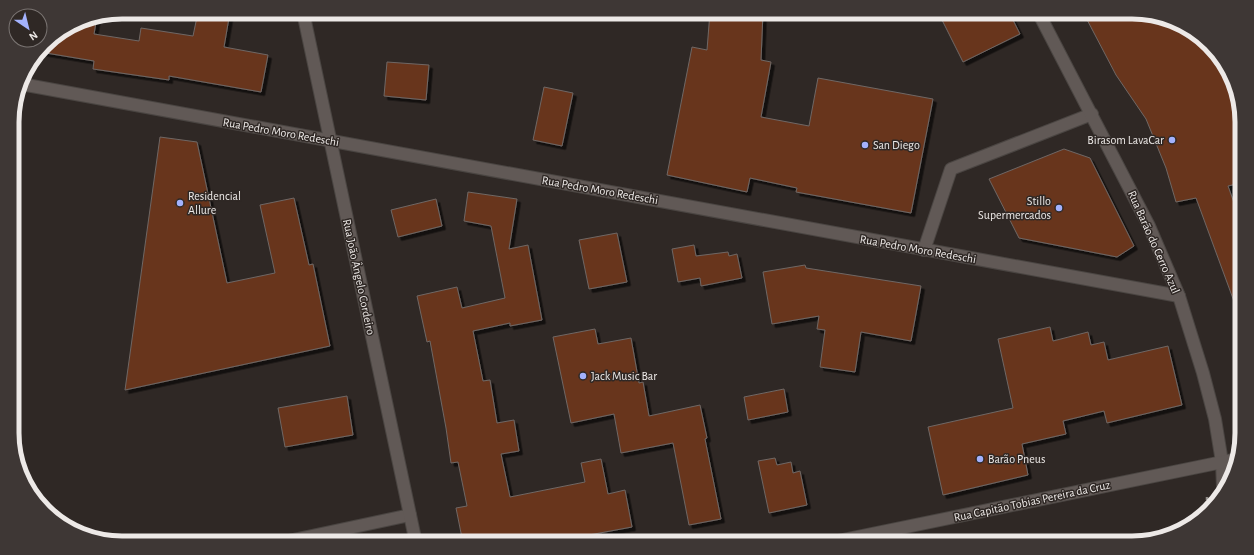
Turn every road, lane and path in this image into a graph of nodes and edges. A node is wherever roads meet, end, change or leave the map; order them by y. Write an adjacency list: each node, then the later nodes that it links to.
1 (304, 19): 5 (street, Rua João Ângelo Cordeiro)
2 (1042, 19): 4 (street, Rua Barão do Cerro Azul)
3 (26, 85): 5 (street, Rua Pedro Moro Redeschi)
4 (1092, 114): 6 (street); 7 (street, Rua Barão do Cerro Azul)
5 (330, 141): 6 (street, Rua Pedro Moro Redeschi); 13 (street, Rua João Ângelo Cordeiro)
6 (924, 250): 7 (street, Rua Pedro Moro Redeschi)
7 (1179, 296): 9 (street, Rua Barão do Cerro Azul)
8 (1231, 460): 9 (street, Rua Capitão Tobias Pereira da Cruz)
9 (1222, 462): 10 (street, Rua Barão do Cerro Azul); 16 (street, Rua Capitão Tobias Pereira da Cruz)
10 (1223, 481)
11 (1207, 498): 12 (path)
12 (1207, 504)
13 (410, 515): 14 (street); 15 (street, Rua João Ângelo Cordeiro)
14 (312, 536)
15 (414, 536)
16 (862, 536)

